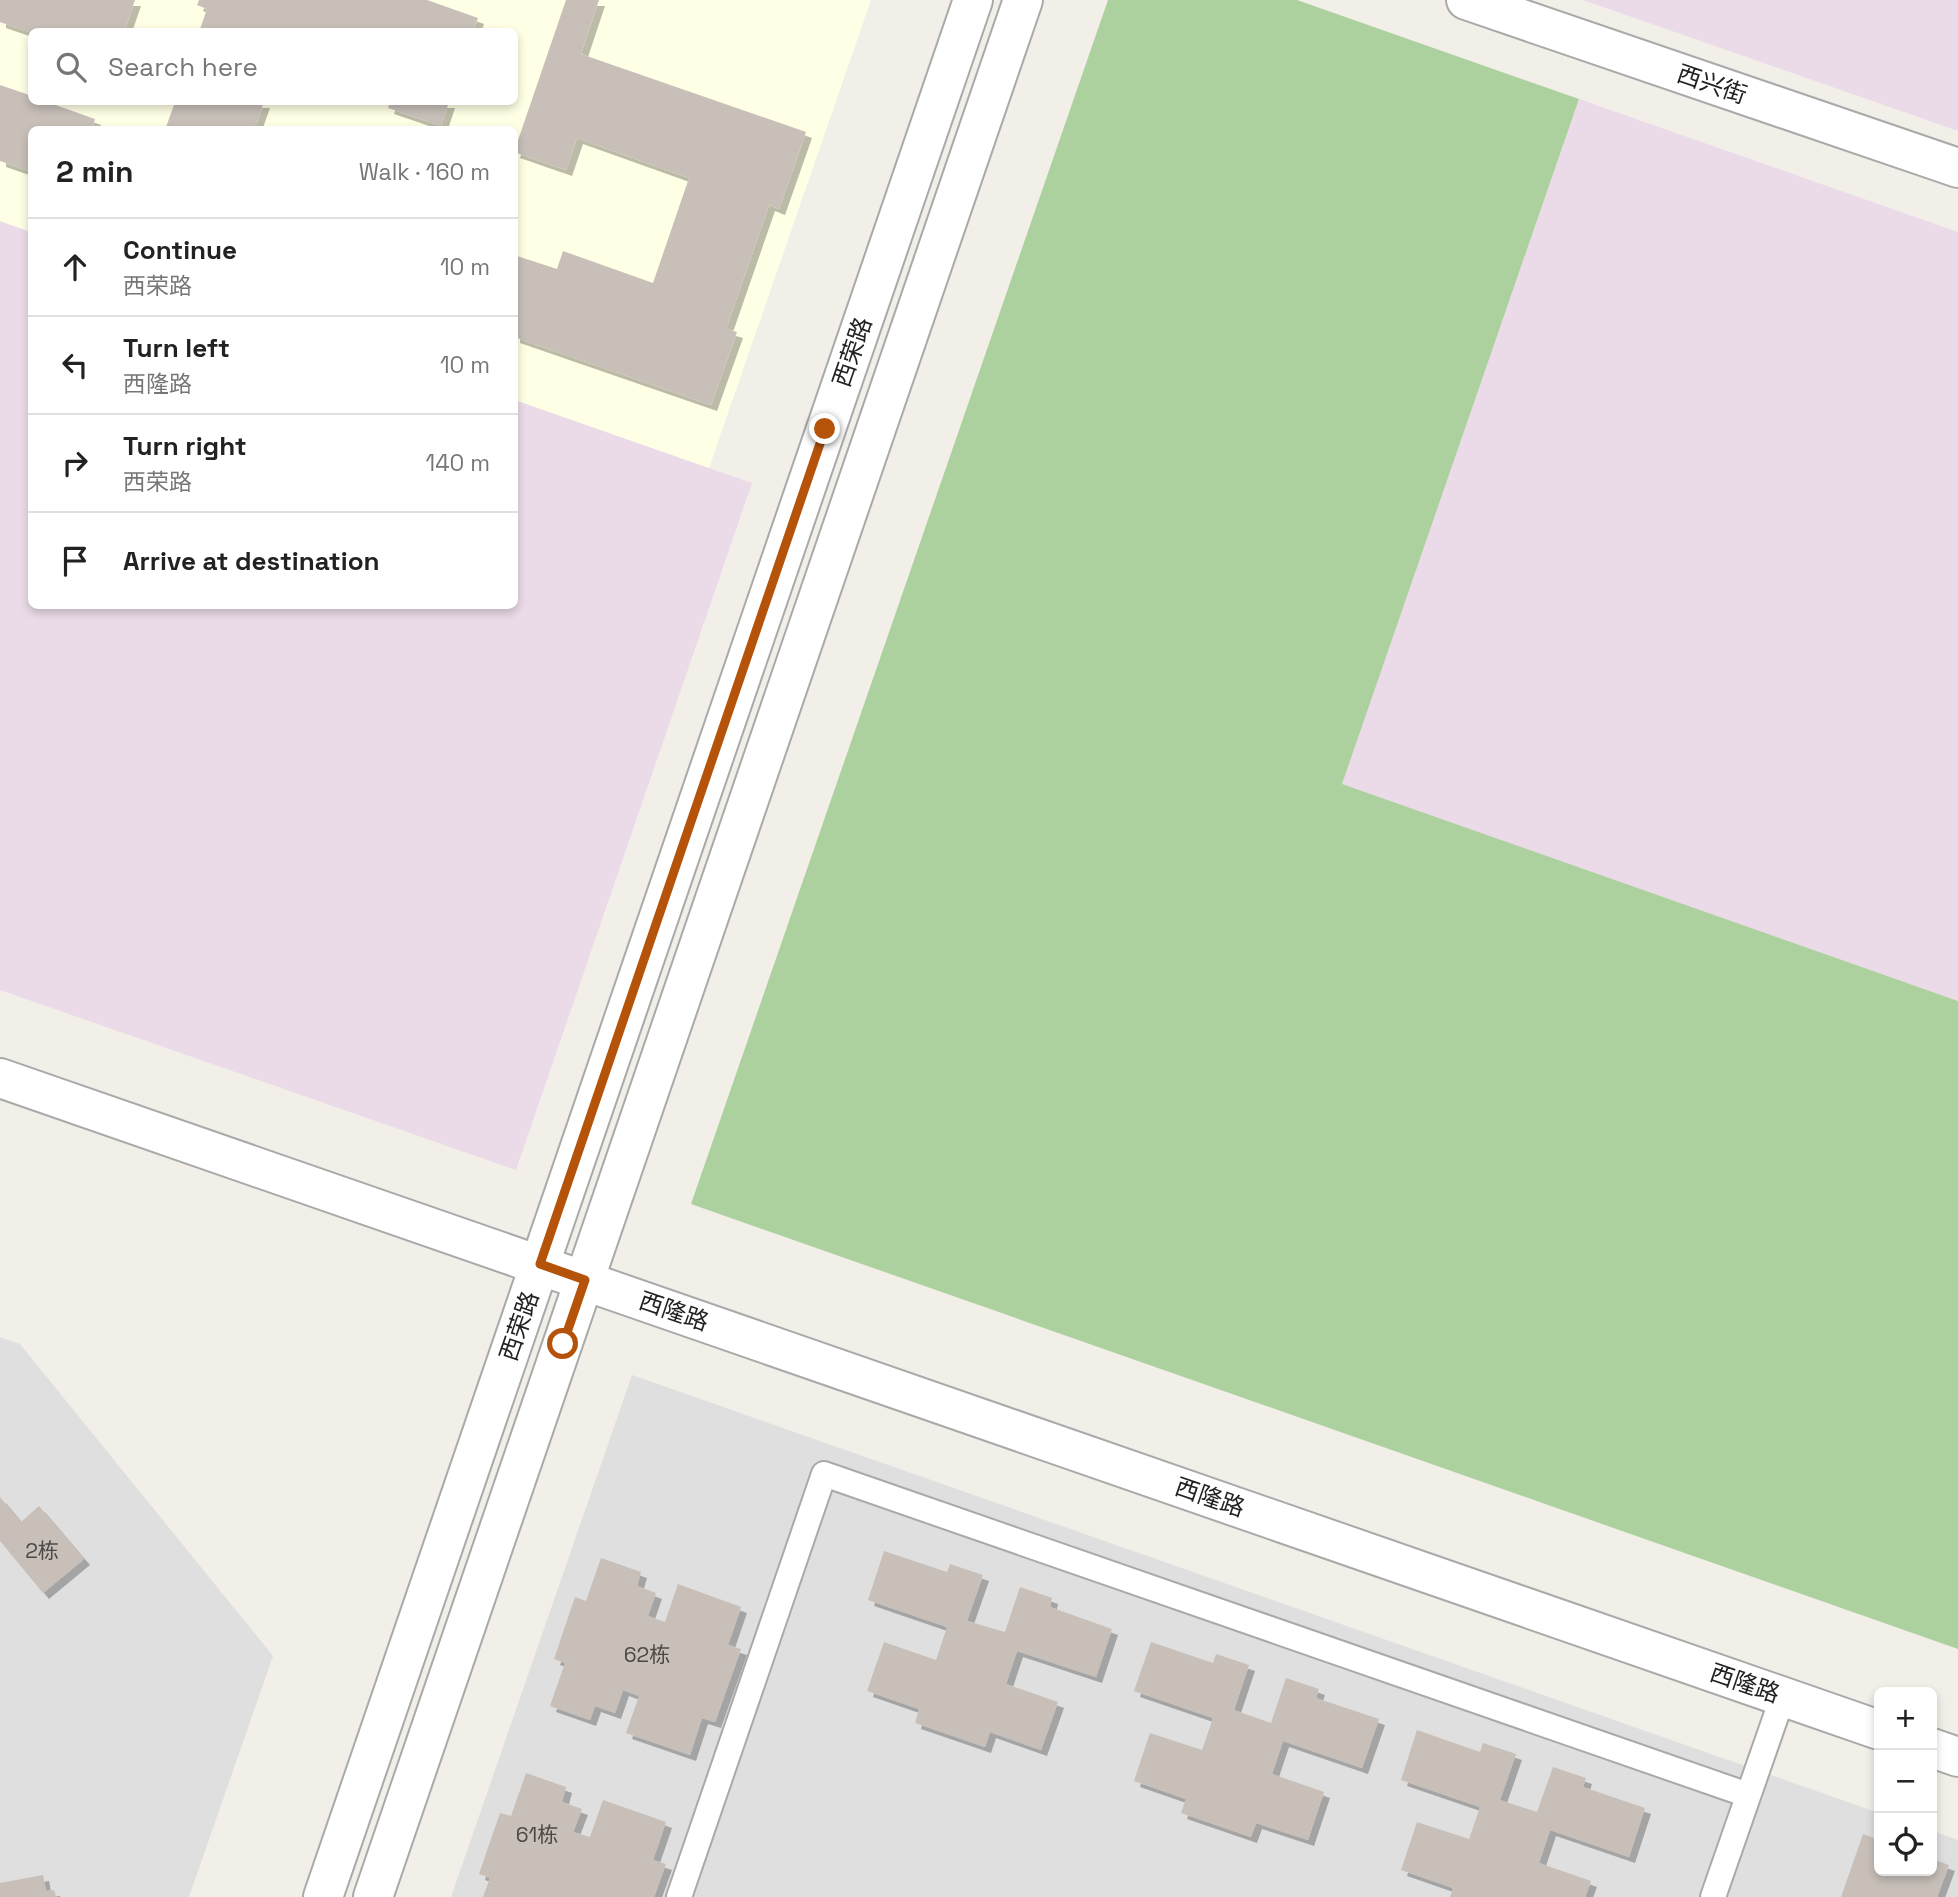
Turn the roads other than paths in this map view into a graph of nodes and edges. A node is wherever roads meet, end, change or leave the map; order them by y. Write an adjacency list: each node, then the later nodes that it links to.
1 (973, 0): 6 (street, 西荣路)
2 (1023, 0): 7 (street, 西荣路)
3 (1466, 0): 4 (street, 西兴街)
4 (1958, 168)
5 (0, 1078): 6 (street, 西隆路)
6 (540, 1264): 7 (street, 西隆路); 13 (street, 西荣路)
7 (585, 1280): 8 (street, 西隆路); 14 (street, 西荣路)
8 (1783, 1696): 9 (street, 西隆路); 12 (lane)
9 (1874, 1728)
10 (1937, 1750): 11 (street)
11 (1958, 1757)
12 (1748, 1795): 15 (lane); 16 (lane)
13 (323, 1897)
14 (373, 1897)
15 (679, 1897)
16 (1713, 1897)

